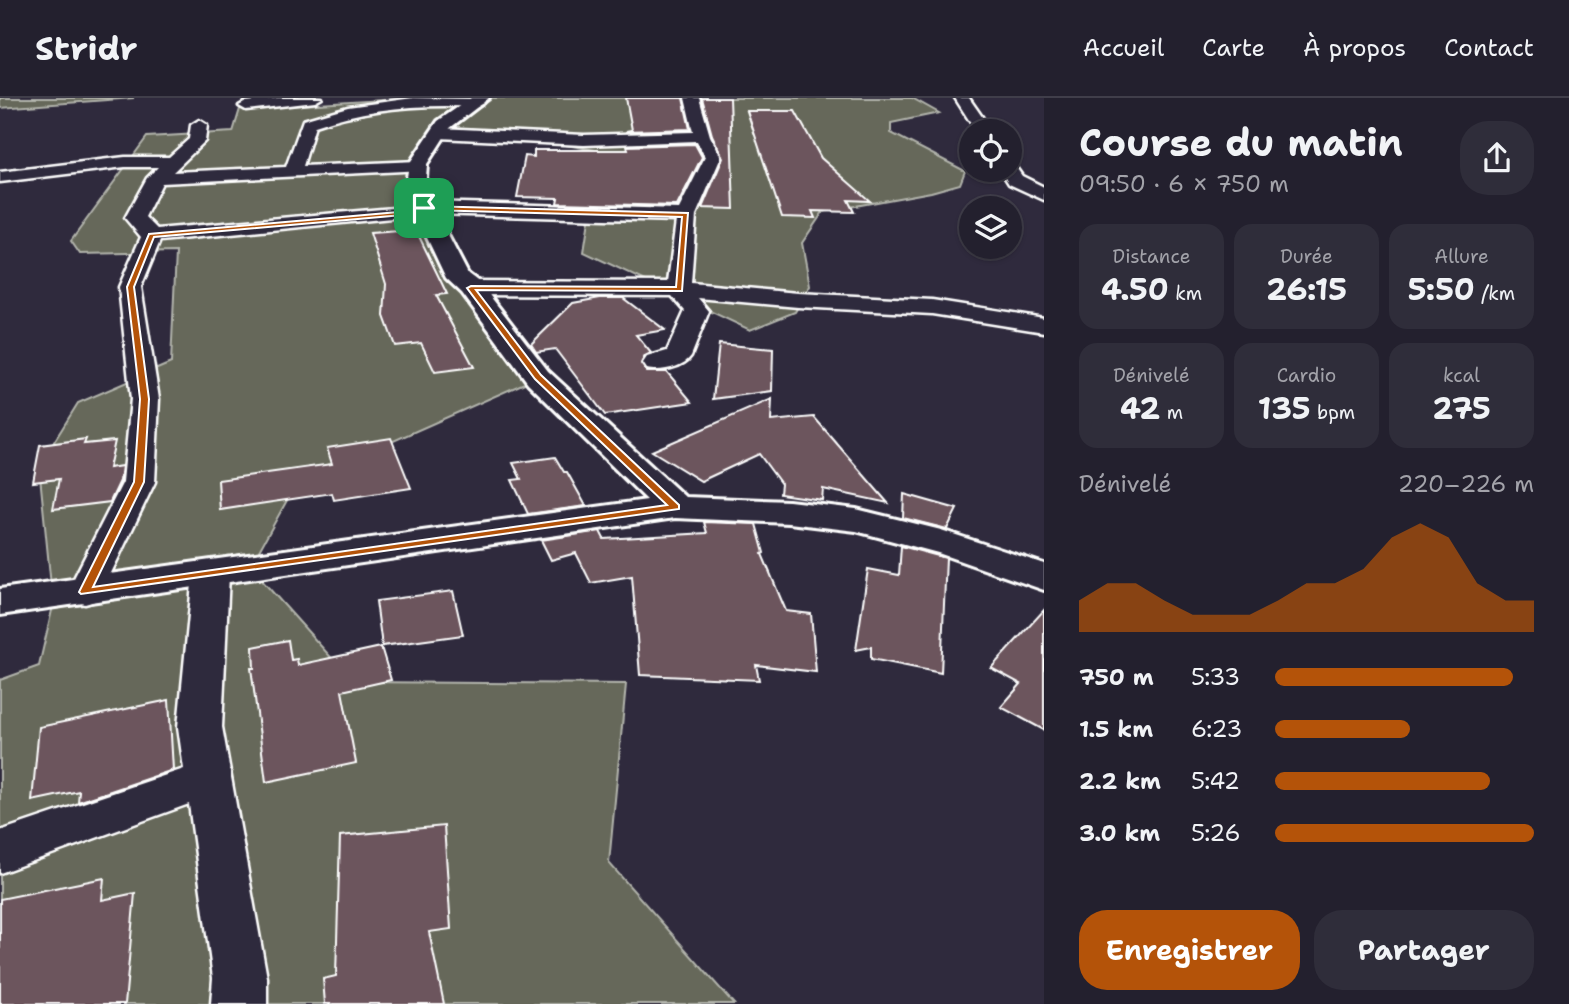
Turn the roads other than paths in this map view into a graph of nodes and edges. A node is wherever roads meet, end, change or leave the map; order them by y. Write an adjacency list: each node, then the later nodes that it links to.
1 (315, 98): 5 (street)
2 (692, 98): 9 (street)
3 (962, 98): 6 (street)
4 (479, 101): 8 (street); 12 (street)
5 (246, 106)
6 (976, 119)
7 (199, 125): 11 (street)
8 (439, 133): 9 (street); 10 (street)
9 (702, 136): 17 (street)
10 (418, 166): 12 (street); 16 (street)
11 (164, 170): 12 (street); 13 (street); 18 (street)
12 (293, 172)
13 (0, 177)
14 (1020, 182): 15 (street)
15 (1044, 194)
16 (424, 209): 17 (street); 18 (street); 19 (street)
17 (686, 215): 20 (street)
18 (152, 236): 26 (street)
19 (471, 288): 20 (street); 23 (street)
20 (679, 289): 21 (street); 22 (street)
21 (1044, 325)
22 (656, 363)
23 (675, 507): 24 (street); 25 (street)
24 (211, 574): 26 (street); 28 (street)
25 (1044, 578)
26 (85, 592): 27 (street)
27 (0, 602)
28 (208, 779): 29 (street); 30 (street)
29 (0, 852)
30 (239, 1004)

